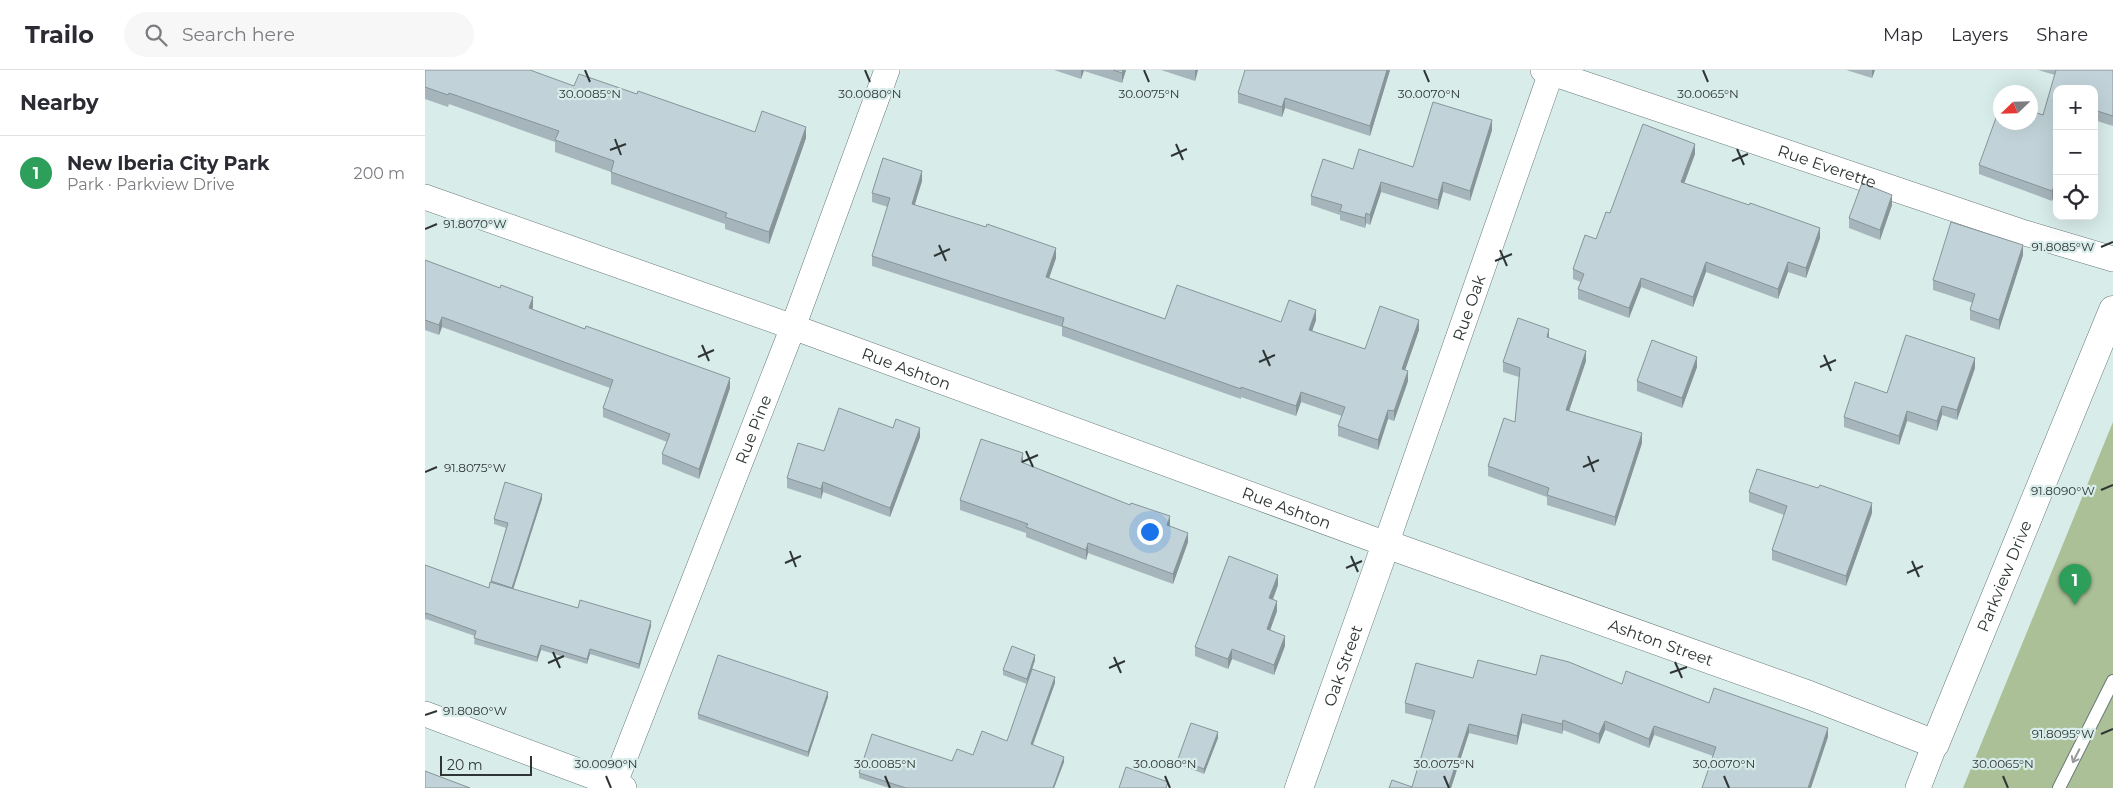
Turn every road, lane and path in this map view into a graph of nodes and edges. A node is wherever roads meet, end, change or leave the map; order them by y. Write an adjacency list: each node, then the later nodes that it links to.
1 (887, 70): 6 (street, Rue Pine)
2 (1549, 71): 4 (street, Rue Everette); 7 (street, Rue Oak)
3 (425, 197): 6 (street, Rue Ashton)
4 (2113, 259)
5 (2113, 310): 10 (main road, Parkview Drive)
6 (793, 327): 7 (street, Rue Ashton); 11 (street, Rue Pine)
7 (1386, 544): 10 (main road, Ashton Street); 12 (main road, Oak Street)
8 (2113, 681): 14 (lane, one-way to 14)
9 (425, 714): 11 (street)
10 (1935, 744): 13 (street, Parkview Drive)
11 (619, 786)
12 (1299, 788)
13 (1918, 788)
14 (2059, 788)

